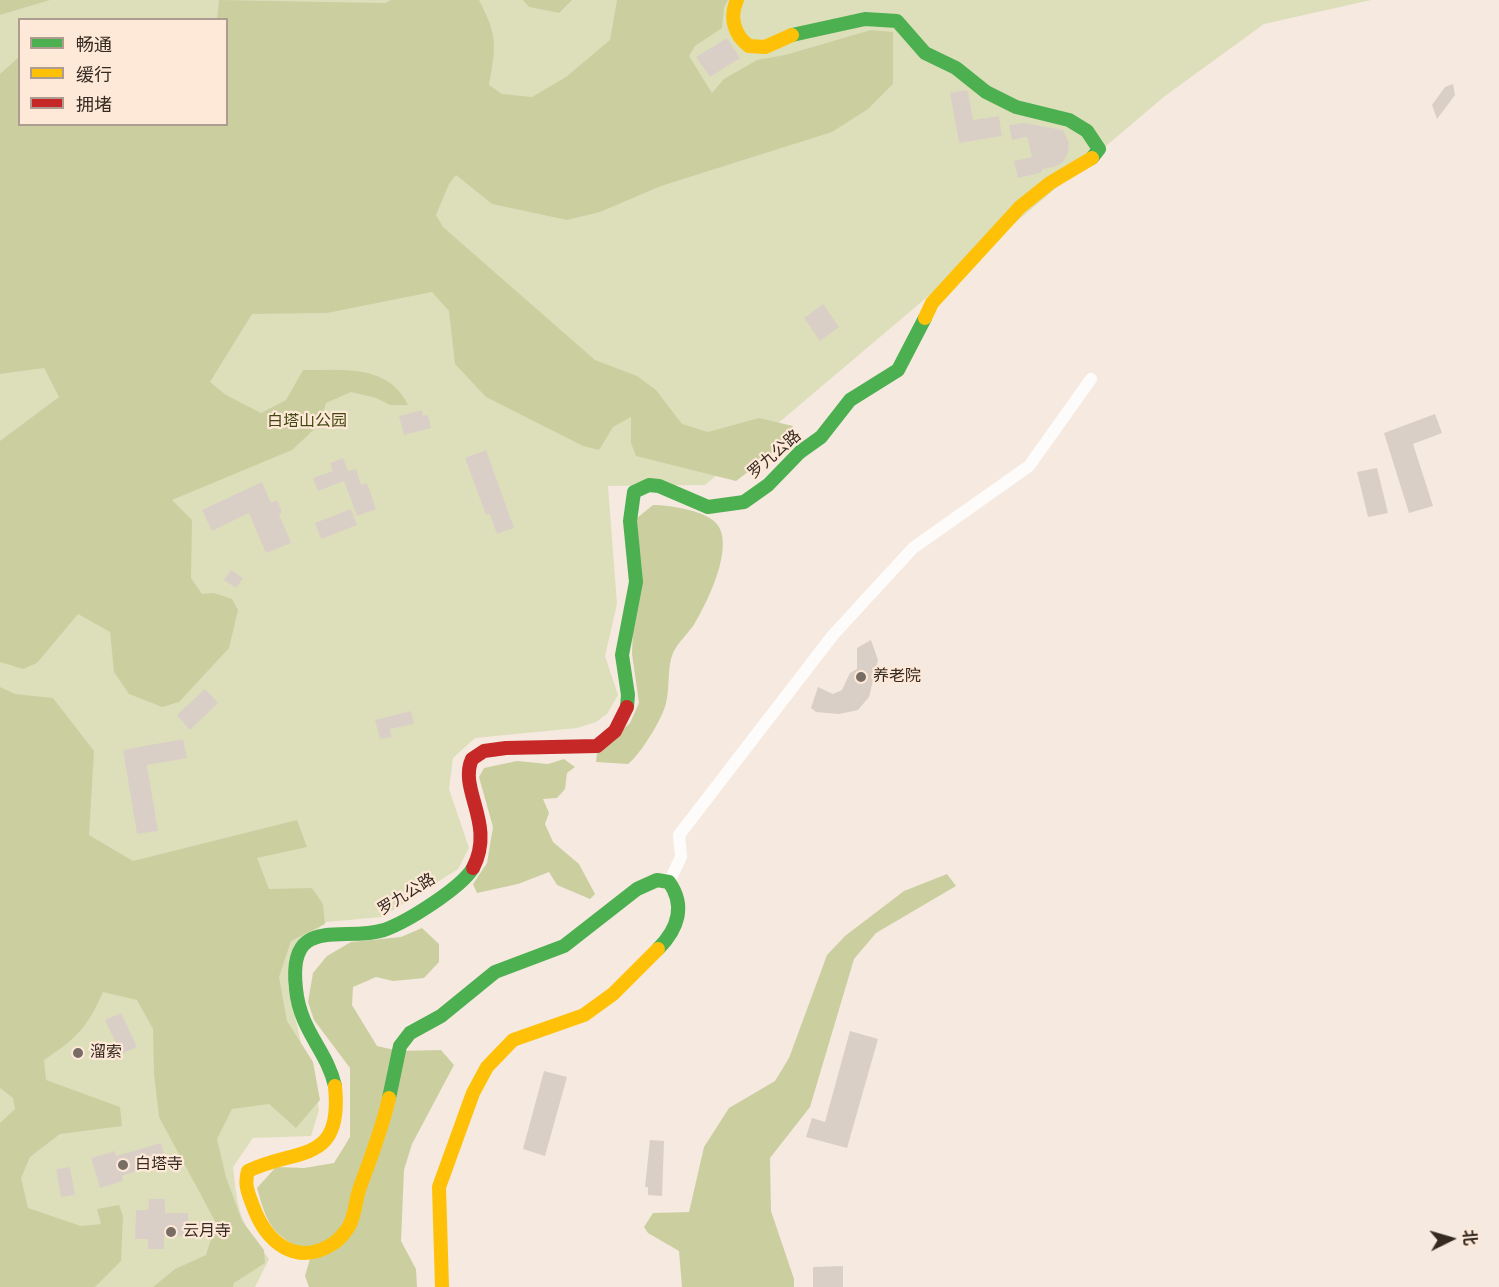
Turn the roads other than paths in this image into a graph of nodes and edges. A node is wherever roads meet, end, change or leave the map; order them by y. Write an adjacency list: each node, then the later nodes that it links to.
1 (737, 0): 3 (street, 罗九公路)
2 (1091, 379): 3 (street)
3 (669, 882): 4 (street)
4 (442, 1287)

